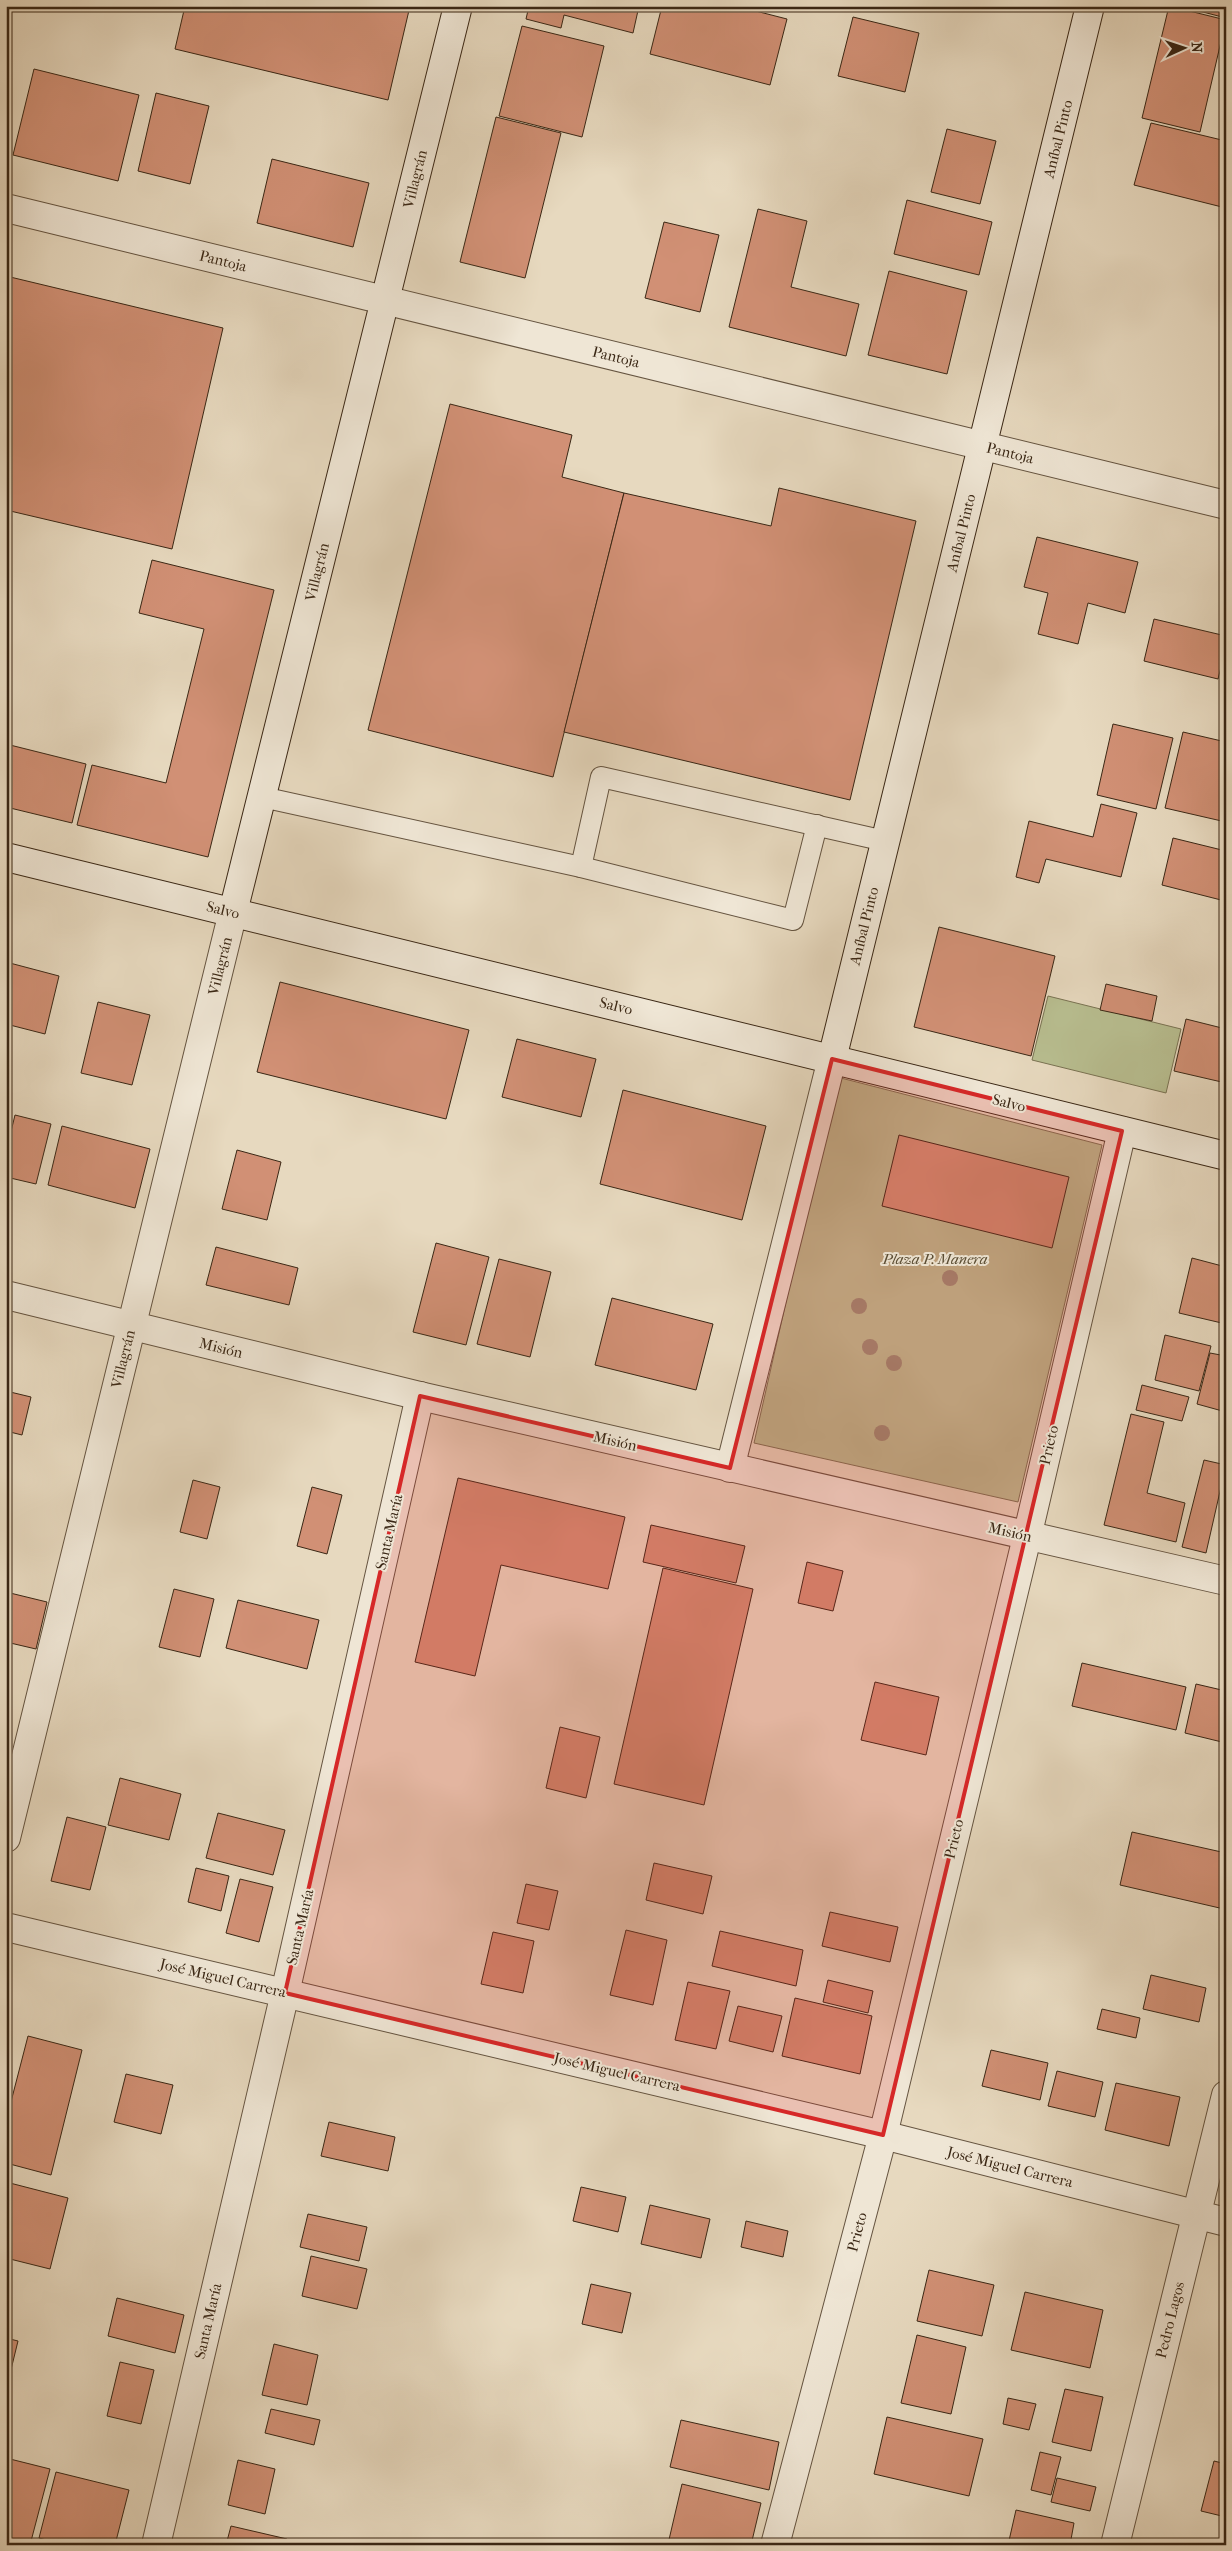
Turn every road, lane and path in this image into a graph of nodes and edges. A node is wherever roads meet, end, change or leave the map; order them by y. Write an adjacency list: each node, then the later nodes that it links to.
1 (458, 6): 4 (street, Villagrán)
2 (1090, 6): 5 (street, Aníbal Pinto)
3 (6, 208): 4 (street, Pantoja)
4 (385, 301): 5 (street, Pantoja); 7 (street, Villagrán)
5 (982, 446): 6 (street, Pantoja); 9 (street, Aníbal Pinto)
6 (1226, 505)
7 (262, 797): 11 (lane); 12 (street, Villagrán)
8 (817, 825): 9 (lane); 11 (lane); 11 (lane)
9 (885, 841): 13 (street, Aníbal Pinto)
10 (6, 857): 12 (street, Salvo)
11 (581, 867)
12 (233, 912): 13 (street, Salvo); 17 (street, Villagrán)
13 (832, 1059): 14 (street, Salvo); 19 (street, Aníbal Pinto)
14 (1122, 1131): 15 (street, Salvo); 20 (street, Prieto)
15 (1226, 1156)
16 (6, 1295): 17 (street, Misión)
17 (131, 1326): 18 (street, Misión); 22 (street, Villagrán)
18 (420, 1396): 19 (street, Misión); 24 (street, Santa María)
19 (730, 1468): 20 (street, Misión)
20 (1028, 1536): 21 (street, Misión); 26 (street, Prieto)
21 (1226, 1581)
22 (6, 1838)
23 (6, 1927): 24 (street, José Miguel Carrera)
24 (285, 1993): 26 (street, José Miguel Carrera); 29 (street, Santa María)
25 (1226, 2095): 27 (street, Pedro Lagos)
26 (883, 2135): 27 (street, José Miguel Carrera); 30 (street, Prieto)
27 (1196, 2214): 28 (street, José Miguel Carrera); 31 (street, Pedro Lagos)
28 (1226, 2222)
29 (156, 2545)
30 (775, 2545)
31 (1115, 2545)

